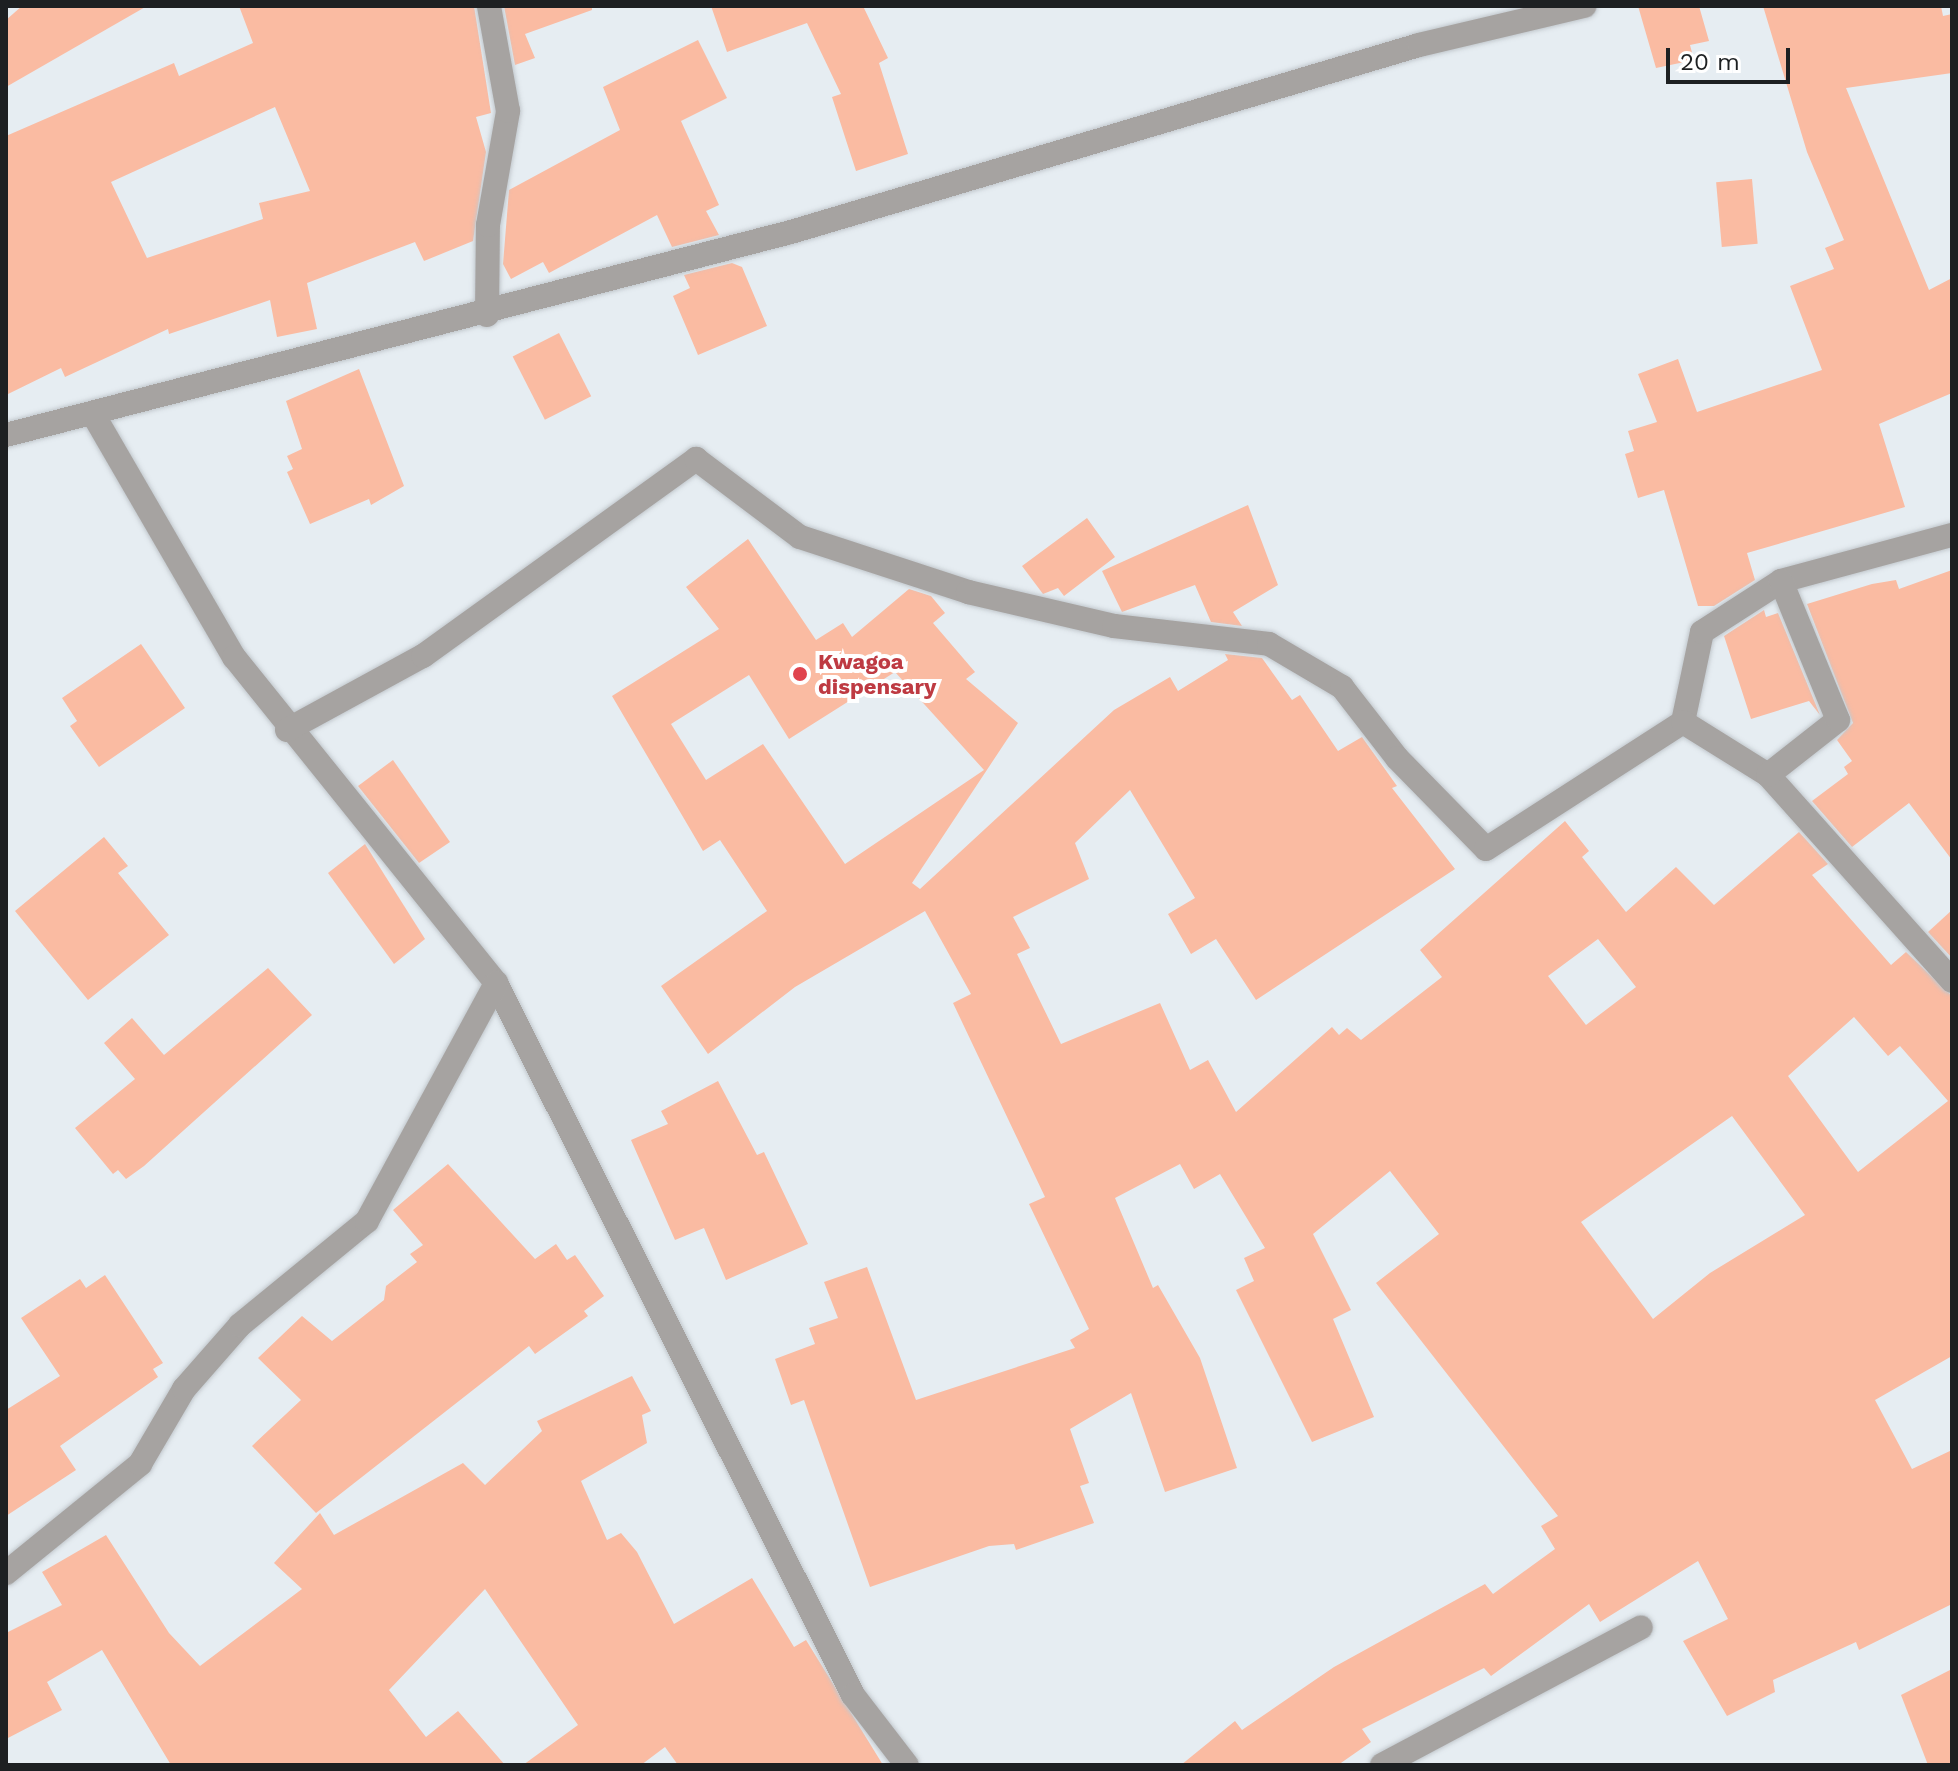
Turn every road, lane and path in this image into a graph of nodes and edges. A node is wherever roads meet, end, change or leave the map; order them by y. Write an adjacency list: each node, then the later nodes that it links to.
1 (489, 6): 3 (street)
2 (1584, 6): 3 (street)
3 (487, 315): 4 (street)
4 (93, 414): 5 (street); 9 (street)
5 (6, 435)
6 (1952, 535): 7 (street)
7 (1781, 581): 8 (street); 10 (street)
8 (1683, 722): 9 (street); 10 (street)
9 (287, 730): 12 (street)
10 (1768, 775): 11 (street)
11 (1952, 981)
12 (496, 983): 13 (street); 15 (street)
13 (6, 1573)
14 (1641, 1627): 16 (street)
15 (907, 1765)
16 (1382, 1765)

